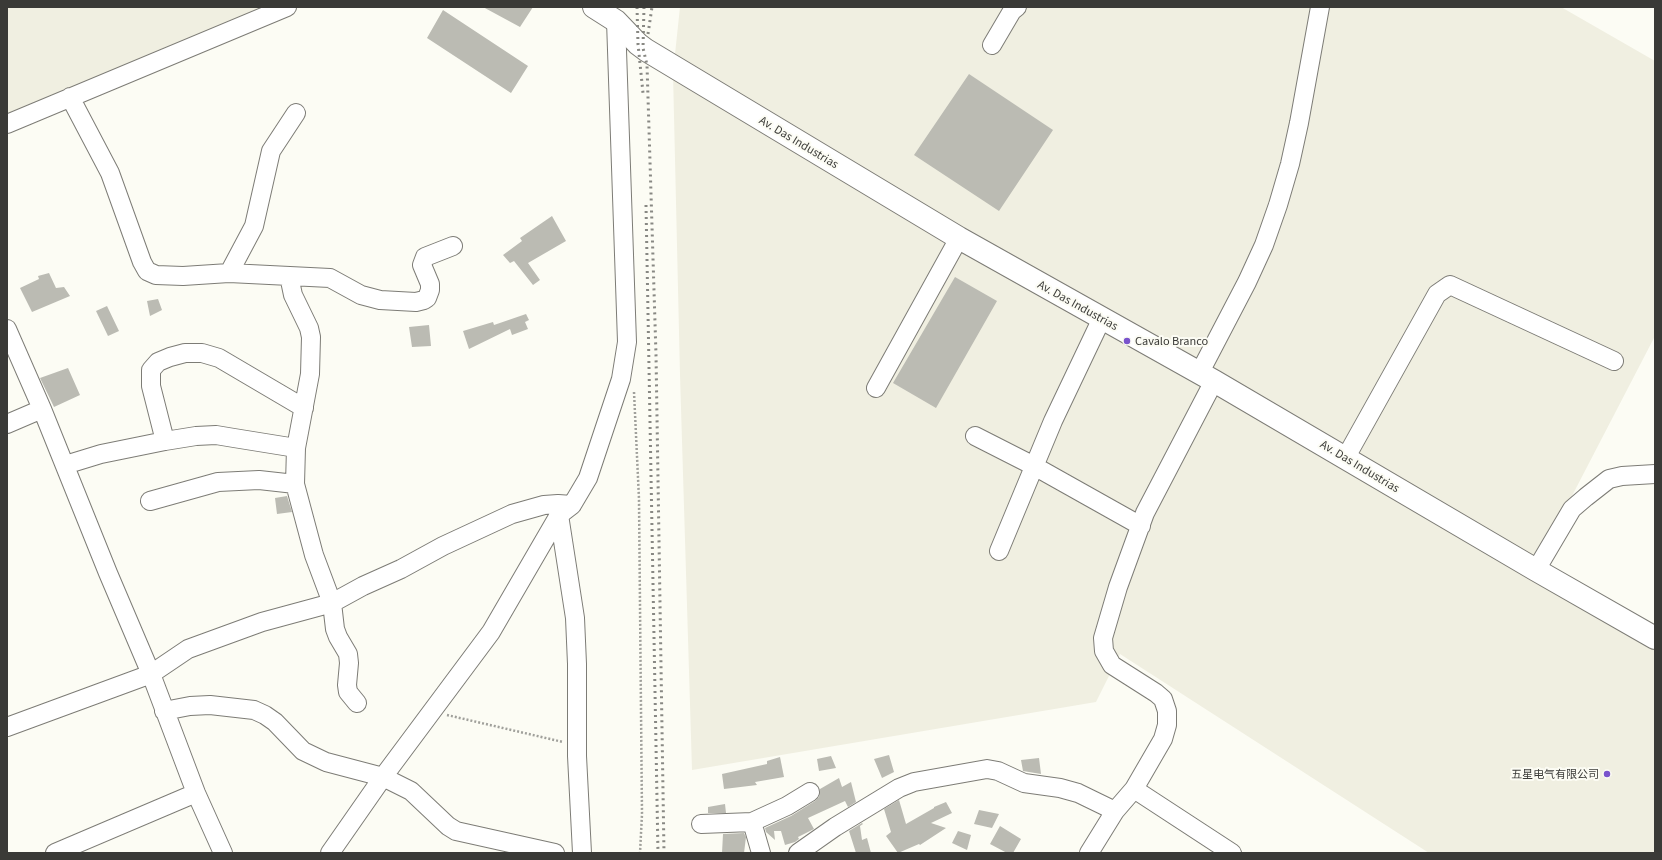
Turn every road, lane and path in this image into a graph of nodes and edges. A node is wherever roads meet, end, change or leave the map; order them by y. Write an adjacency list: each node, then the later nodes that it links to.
1 (287, 7): 7 (street)
2 (594, 7): 5 (main road, Av. Das Industrias)
3 (1017, 7): 6 (street)
4 (1320, 7): 17 (street)
5 (616, 20): 10 (main road, Av. Das Industrias); 32 (street)
6 (992, 45)
7 (70, 97): 9 (street); 12 (street)
8 (296, 113): 12 (street)
9 (7, 124)
10 (959, 238): 14 (main road, Av. Das Industrias); 19 (street)
11 (453, 246): 13 (street)
12 (229, 273): 13 (street)
13 (289, 276): 20 (street)
14 (1102, 318): 17 (main road, Av. Das Industrias); 28 (street)
15 (7, 329): 21 (street)
16 (1614, 361): 26 (street)
17 (1207, 376): 26 (main road, Av. Das Industrias); 33 (street)
18 (634, 385): 56 (path)
19 (876, 388)
20 (304, 408): 24 (street); 25 (street)
21 (42, 409): 22 (street); 27 (street)
22 (7, 424)
23 (975, 436): 28 (street)
24 (165, 441): 25 (street); 27 (street)
25 (296, 448): 30 (street)
26 (1346, 457): 35 (main road, Av. Das Industrias)
27 (65, 465): 38 (street)
28 (1034, 466): 33 (street); 34 (street)
29 (1655, 474): 35 (street)
30 (295, 484): 31 (street); 36 (street)
31 (150, 501)
32 (565, 510): 36 (street); 41 (street); 43 (street)
33 (1141, 526): 45 (street)
34 (999, 551)
35 (1536, 570): 37 (main road, Av. Das Industrias)
36 (332, 604): 38 (street); 39 (street)
37 (1654, 636)
38 (151, 674): 40 (street); 42 (street)
39 (357, 703)
40 (164, 712): 44 (street); 47 (street)
41 (432, 712): 43 (path); 44 (street)
42 (7, 727)
43 (577, 745): 55 (street)
44 (383, 777): 53 (street); 54 (street)
45 (1134, 789): 48 (street); 60 (street)
46 (810, 792): 49 (street)
47 (196, 793): 51 (street); 52 (street)
48 (1115, 811): 58 (street); 59 (street)
49 (752, 822): 50 (street); 57 (street)
50 (701, 824)
51 (55, 853)
52 (223, 853)
53 (330, 853)
54 (555, 853)
55 (582, 853)
56 (640, 853)
57 (761, 853)
58 (798, 853)
59 (1089, 853)
60 (1232, 853)

